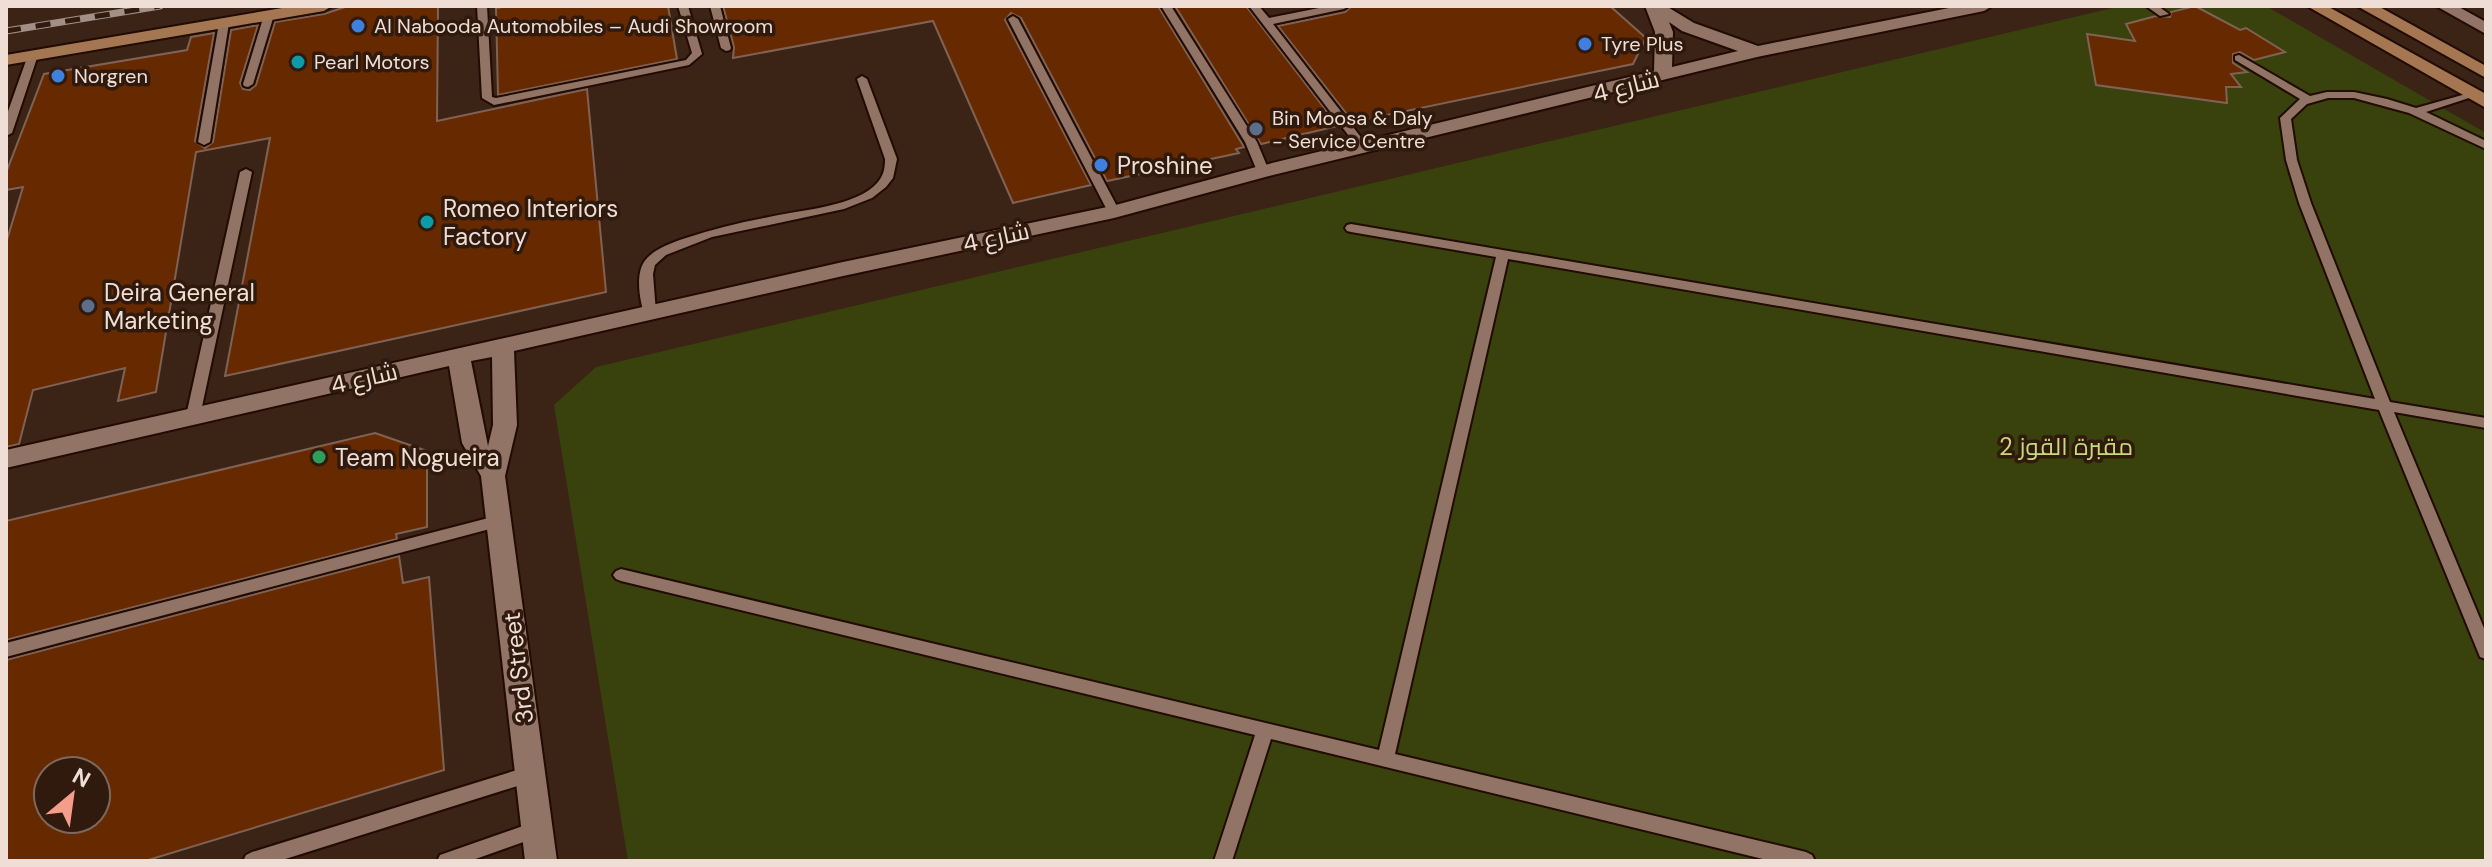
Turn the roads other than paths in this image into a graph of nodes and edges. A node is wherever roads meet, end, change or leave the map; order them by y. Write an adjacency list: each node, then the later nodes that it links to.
1 (324, 6): 16 (street)
2 (482, 6): 3 (lane)
3 (683, 6)
4 (715, 6): 21 (lane)
5 (1166, 6): 37 (lane)
6 (1254, 6): 18 (lane)
7 (1344, 6): 14 (lane)
8 (1653, 6): 22 (street); 27 (street)
9 (1984, 6): 22 (street, شارع 4)
10 (2151, 6): 15 (lane)
11 (2315, 6): 30 (street)
12 (2365, 6): 26 (street)
13 (2444, 6): 20 (street)
14 (1320, 8): 18 (lane)
15 (2164, 14)
16 (269, 15): 19 (street); 29 (lane)
17 (1013, 19): 39 (lane)
18 (1266, 22): 36 (lane)
19 (224, 23): 23 (street); 34 (lane)
20 (2486, 29)
21 (726, 48)
22 (1757, 52): 27 (street, شارع 4)
23 (33, 55): 25 (street); 33 (lane)
24 (2239, 58): 31 (lane)
25 (6, 60)
26 (2486, 73)
27 (1663, 77): 36 (street, شارع 4)
28 (862, 79): 42 (lane)
29 (248, 84)
30 (2480, 98): 32 (lane)
31 (2309, 100): 32 (lane); 45 (lane)
32 (2419, 111): 35 (lane)
33 (6, 133)
34 (204, 142)
35 (2486, 146)
36 (1363, 147): 37 (street, شارع 4)
37 (1263, 171): 39 (street, شارع 4)
38 (246, 172): 46 (lane)
39 (1114, 212): 42 (street, شارع 4)
40 (1351, 228): 41 (lane)
41 (1503, 254): 45 (lane); 55 (lane)
42 (650, 313): 43 (street, شارع 4)
43 (503, 346): 44 (street, شارع 4); 49 (street)
44 (459, 356): 46 (street, شارع 4); 49 (street)
45 (2383, 406): 47 (lane); 53 (lane)
46 (193, 416): 48 (street, شارع 4)
47 (2486, 423)
48 (6, 459)
49 (493, 476): 50 (street, 3rd Street)
50 (500, 521): 52 (lane); 56 (street, 3rd Street)
51 (621, 575): 54 (lane)
52 (6, 650)
53 (2486, 652)
54 (1265, 731): 55 (lane); 61 (lane)
55 (1385, 760): 62 (lane)
56 (530, 774): 57 (street, 3rd Street); 58 (lane)
57 (537, 829): 59 (lane); 60 (street, 3rd Street)
58 (252, 861)
59 (446, 861)
60 (541, 861)
61 (1223, 861)
62 (1806, 861)

